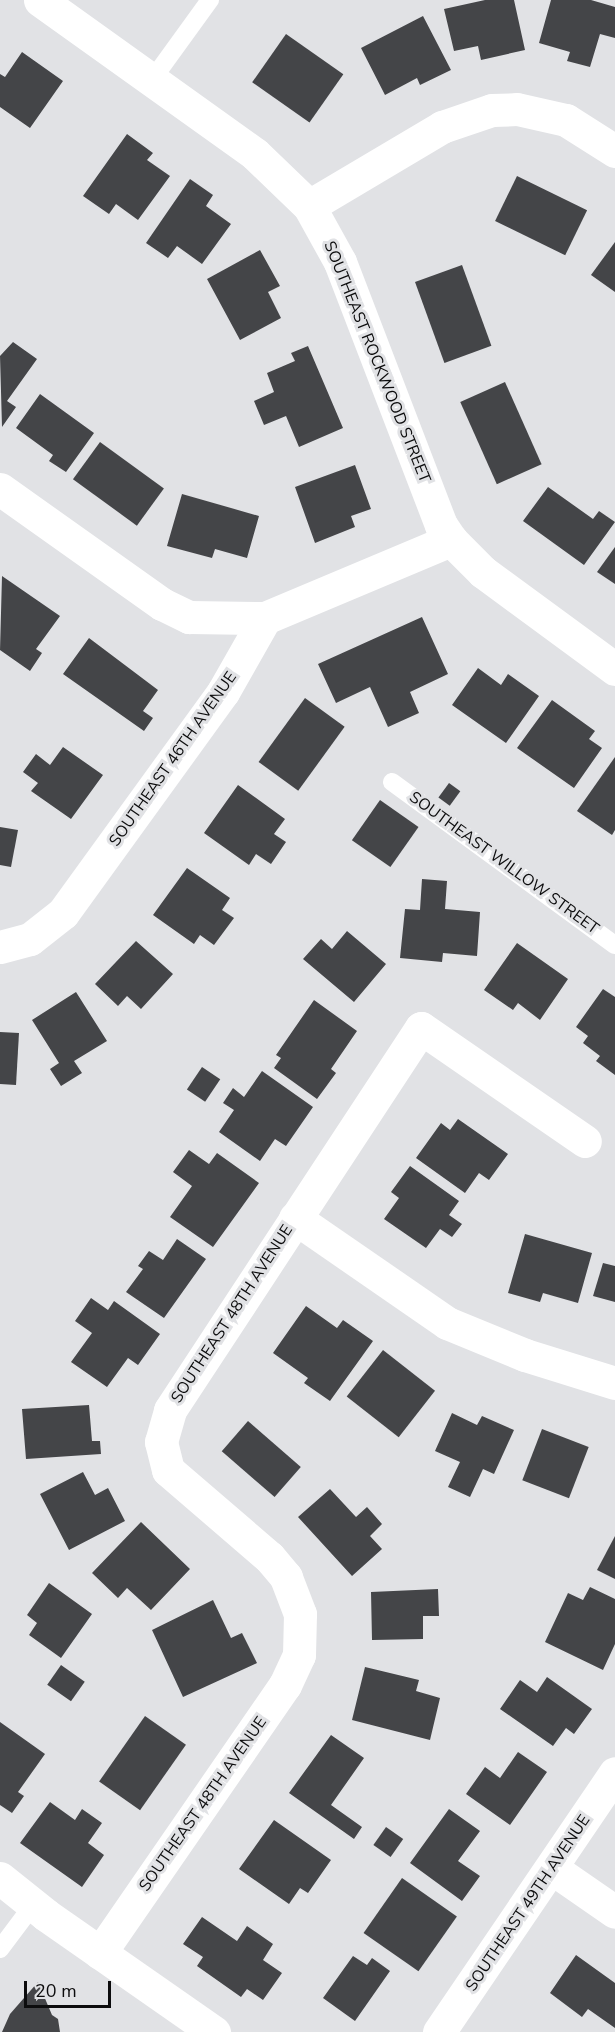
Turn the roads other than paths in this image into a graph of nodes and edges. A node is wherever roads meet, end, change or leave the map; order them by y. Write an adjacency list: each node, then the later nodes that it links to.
1 (40, 0): 3 (street, SOUTHEAST ROCKWOOD STREET)
2 (210, 0): 3 (lane)
3 (152, 80): 5 (street, SOUTHEAST ROCKWOOD STREET)
4 (615, 151): 5 (street)
5 (309, 206): 7 (street, SOUTHEAST ROCKWOOD STREET)
6 (0, 489): 8 (street)
7 (451, 540): 8 (street); 9 (street, SOUTHEAST ROCKWOOD STREET)
8 (265, 618): 12 (street, SOUTHEAST 46TH AVENUE)
9 (615, 669)
10 (392, 782): 11 (lane, SOUTHEAST WILLOW STREET)
11 (615, 945)
12 (0, 947)
13 (585, 1141): 14 (street, SOUTHEAST 48TH AVENUE)
14 (295, 1218): 15 (street); 22 (street, SOUTHEAST 48TH AVENUE)
15 (615, 1383)
16 (615, 1773): 17 (street, SOUTHEAST 49TH AVENUE)
17 (553, 1869): 20 (street); 24 (street, SOUTHEAST 49TH AVENUE)
18 (0, 1878): 19 (street)
19 (33, 1905): 21 (lane); 22 (street)
20 (615, 1912)
21 (0, 1949)
22 (100, 1953): 23 (street)
23 (214, 2032)
24 (439, 2032)

